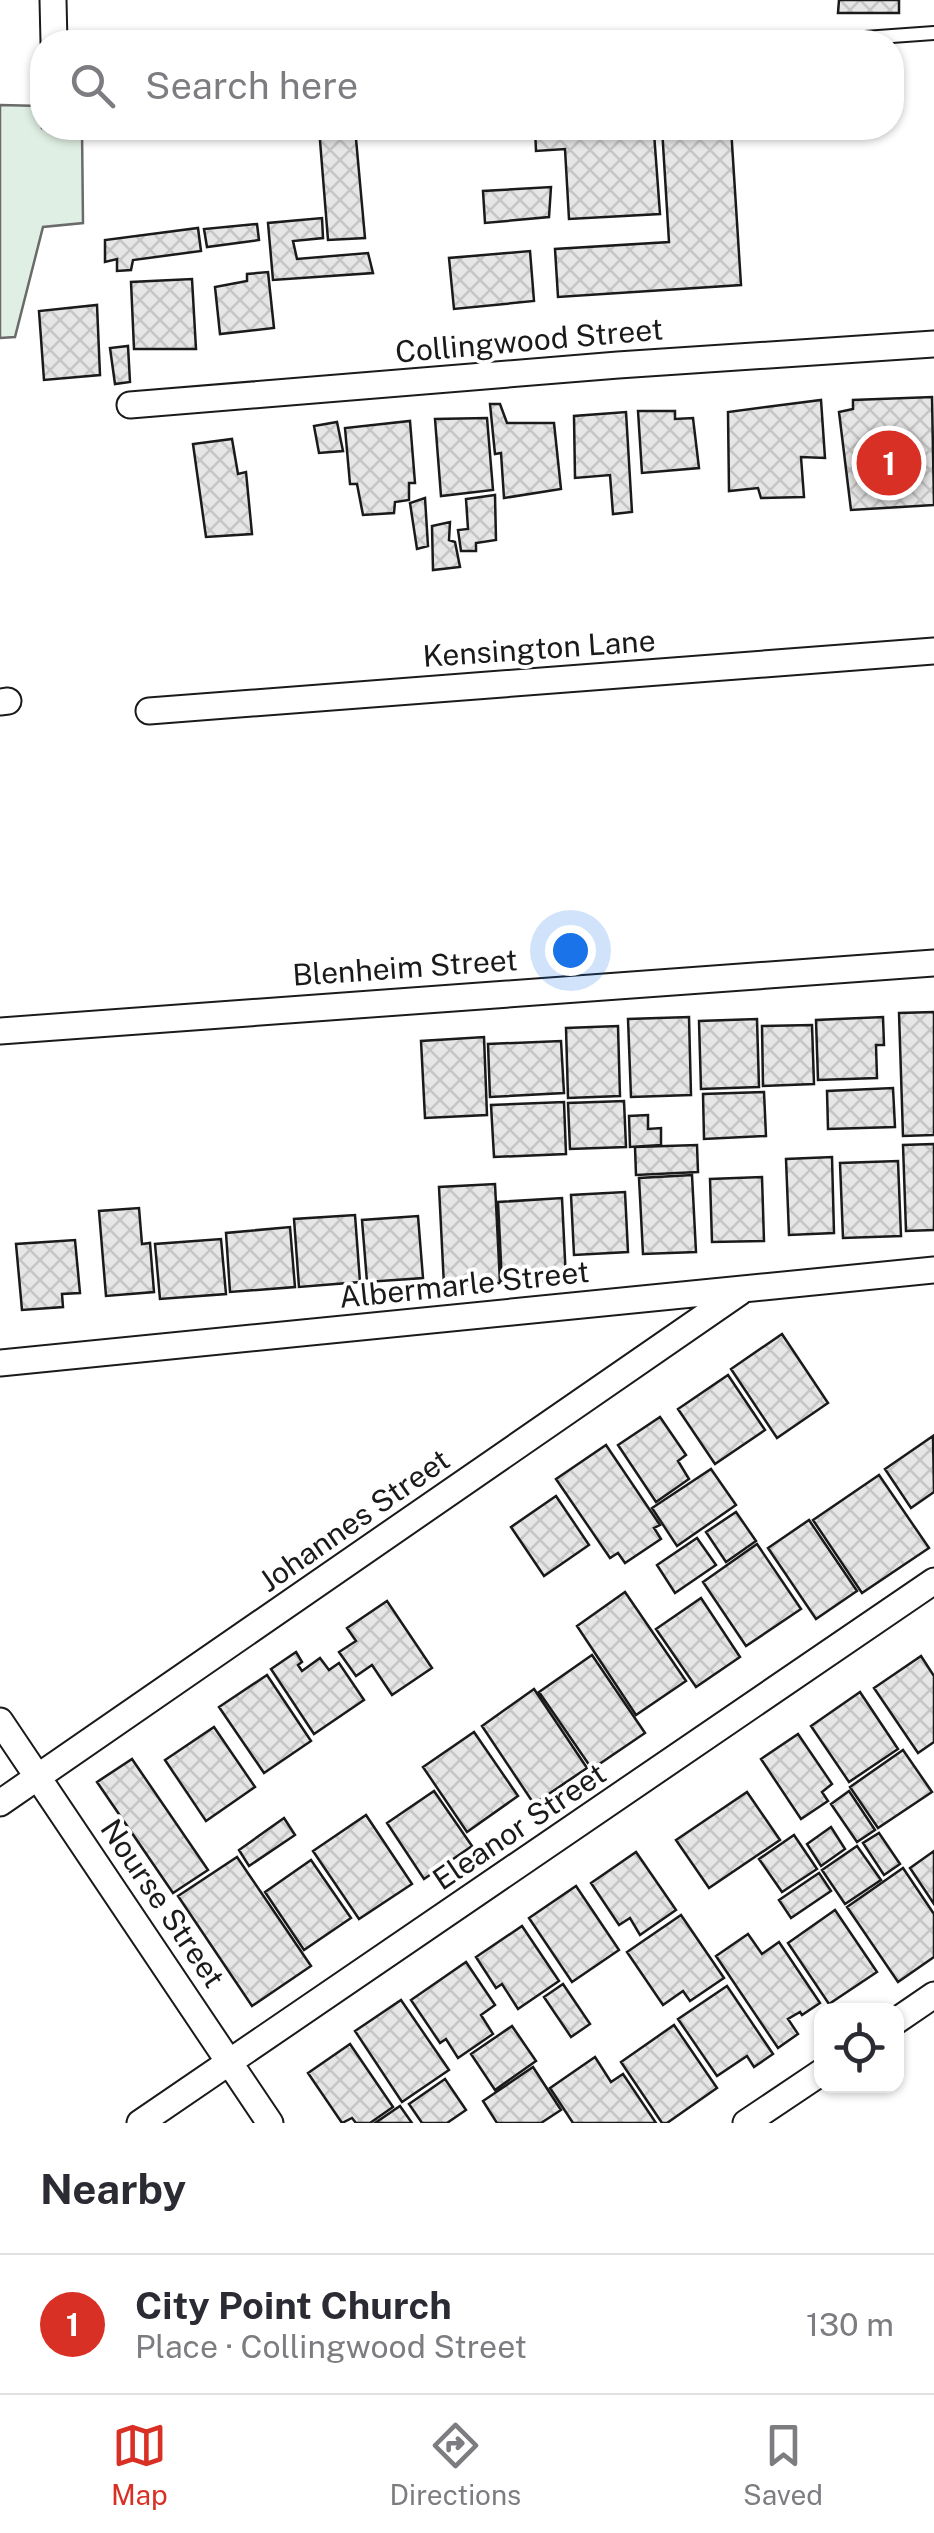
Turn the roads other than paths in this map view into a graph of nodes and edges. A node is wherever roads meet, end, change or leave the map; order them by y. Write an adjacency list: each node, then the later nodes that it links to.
1 (53, 0): 2 (street)
2 (54, 30)
3 (934, 33): 4 (lane)
4 (904, 35)
5 (934, 344): 6 (street, Collingwood Street)
6 (130, 405)
7 (934, 651): 8 (street, Kensington Lane)
8 (149, 711)
9 (934, 963): 10 (street, Blenheim Street)
10 (0, 1030)
11 (934, 1270): 12 (street, Albermarle Street)
12 (744, 1289): 13 (street, Albermarle Street); 16 (street, Johannes Street)
13 (0, 1362)
14 (934, 1581): 20 (street, Eleanor Street)
15 (0, 1721): 16 (street, Nourse Street)
16 (39, 1776): 17 (street, Johannes Street); 20 (street, Nourse Street)
17 (0, 1803)
18 (934, 1995): 19 (street)
19 (904, 2016)
20 (230, 2062): 22 (street, Eleanor Street); 23 (street, Nourse Street)
21 (814, 2077): 24 (street)
22 (140, 2123)
23 (270, 2123)
24 (746, 2123)

